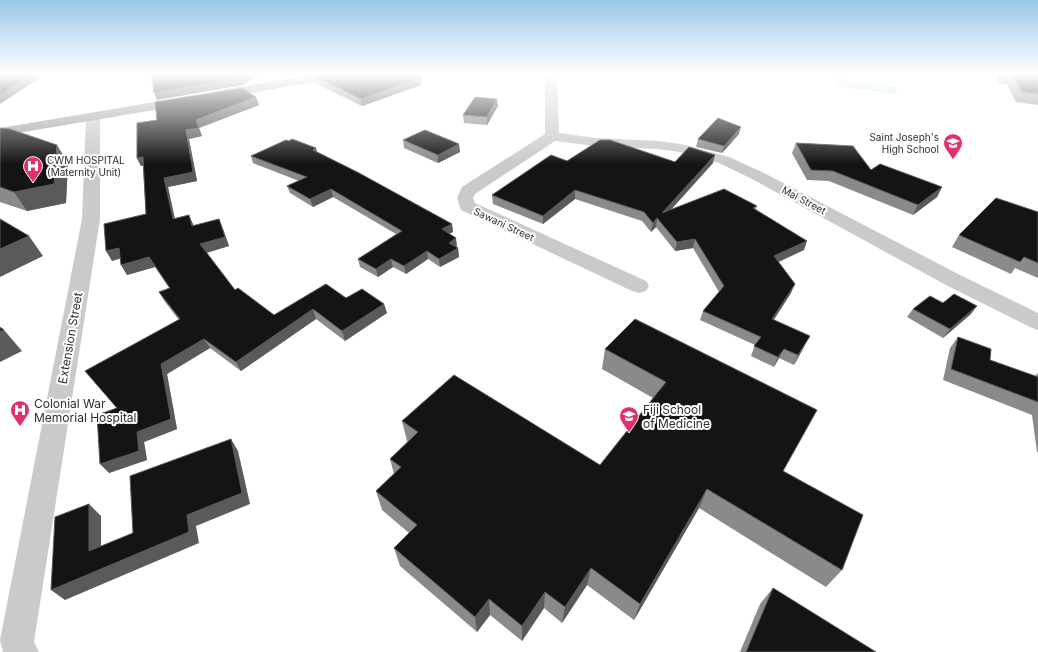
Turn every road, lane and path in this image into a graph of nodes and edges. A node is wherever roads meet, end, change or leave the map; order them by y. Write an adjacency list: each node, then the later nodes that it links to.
1 (168, 103): 3 (main road)
2 (551, 103): 5 (street)
3 (94, 117): 4 (main road); 8 (street, Extension Street)
4 (0, 132)
5 (552, 136): 6 (street, Sawani Street); 7 (street, Mal Street)
6 (639, 286)
7 (1038, 322)
8 (21, 652)

